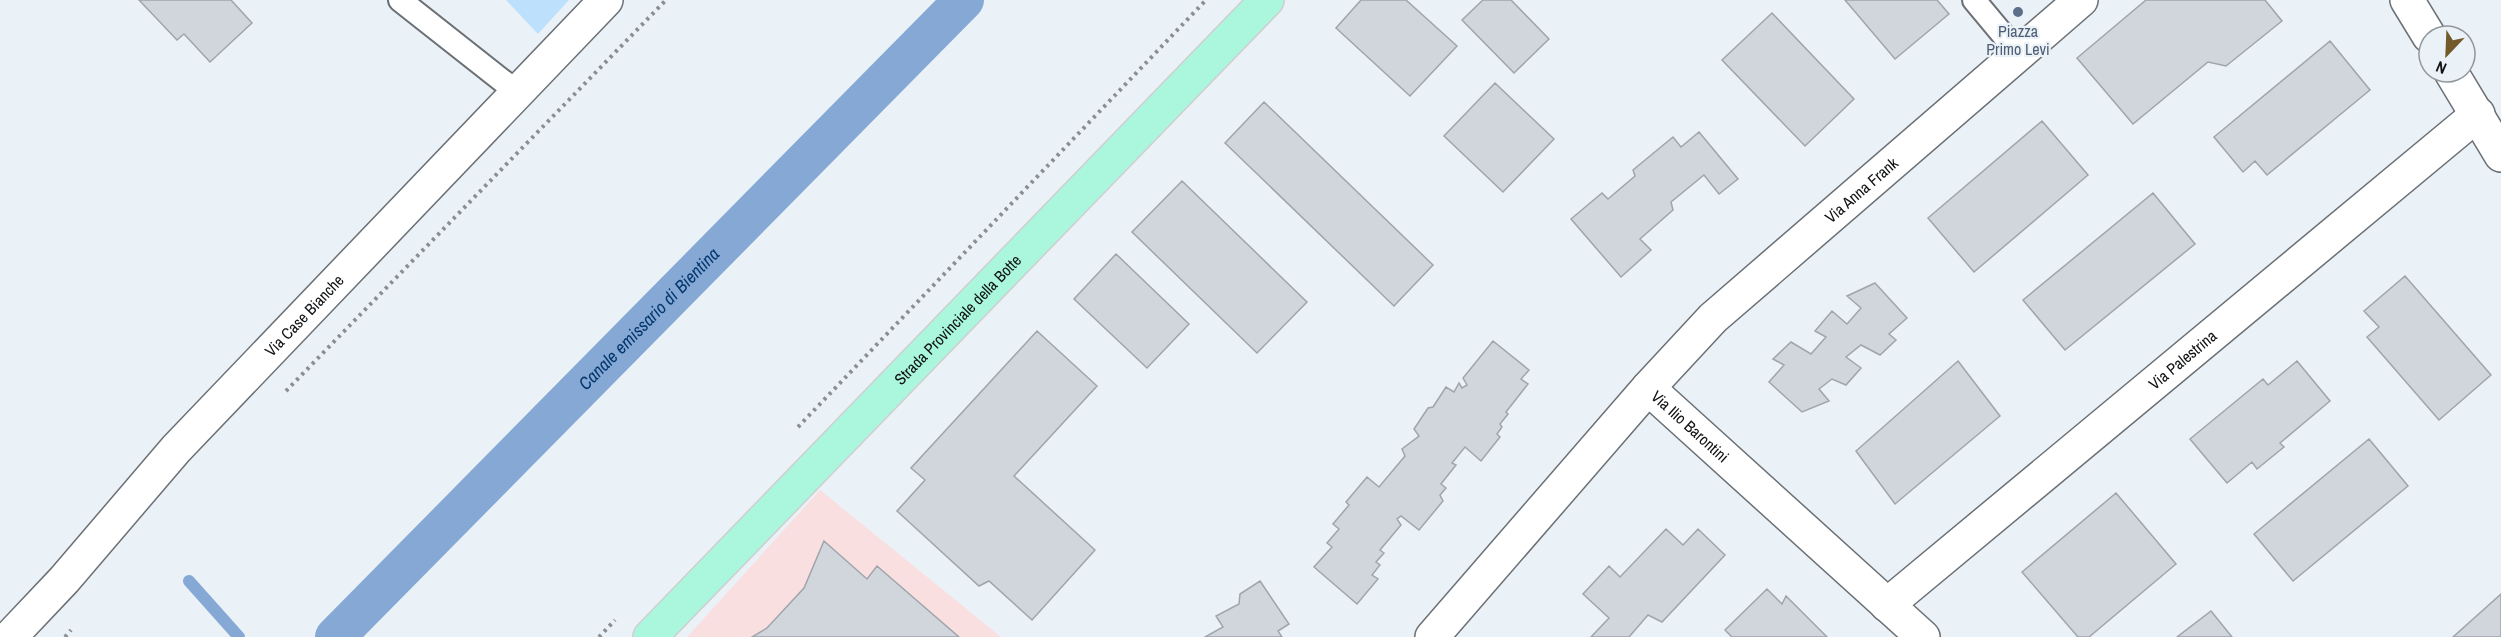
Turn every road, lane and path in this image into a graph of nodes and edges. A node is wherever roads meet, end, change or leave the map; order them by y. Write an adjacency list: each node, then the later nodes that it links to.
1 (400, 0): 12 (lane)
2 (606, 0): 12 (street, Via Case Bianche)
3 (666, 0): 16 (path)
4 (1206, 0): 17 (path)
5 (1267, 0): 24 (main road, Strada Provinciale della Botte)
6 (1974, 0): 10 (lane)
7 (2081, 0): 10 (street, Via Anna Frank)
8 (2407, 0): 9 (street)
9 (2422, 24)
10 (2019, 54): 15 (street, Via Anna Frank)
11 (2459, 84): 13 (street)
12 (518, 93): 21 (street, Via Case Bianche)
13 (2478, 114): 14 (street); 18 (street, Via Palestrina)
14 (2501, 155)
15 (1648, 388): 18 (street, Via Ilio Barontini); 25 (street, Via Ilio Barontini)
16 (279, 399)
17 (795, 431)
18 (1887, 605): 26 (street, Via Ilio Barontini)
19 (616, 620): 23 (path)
20 (72, 629): 22 (path)
21 (10, 637)
22 (65, 637)
23 (599, 637)
24 (650, 637)
25 (1432, 637)
26 (1923, 637)

